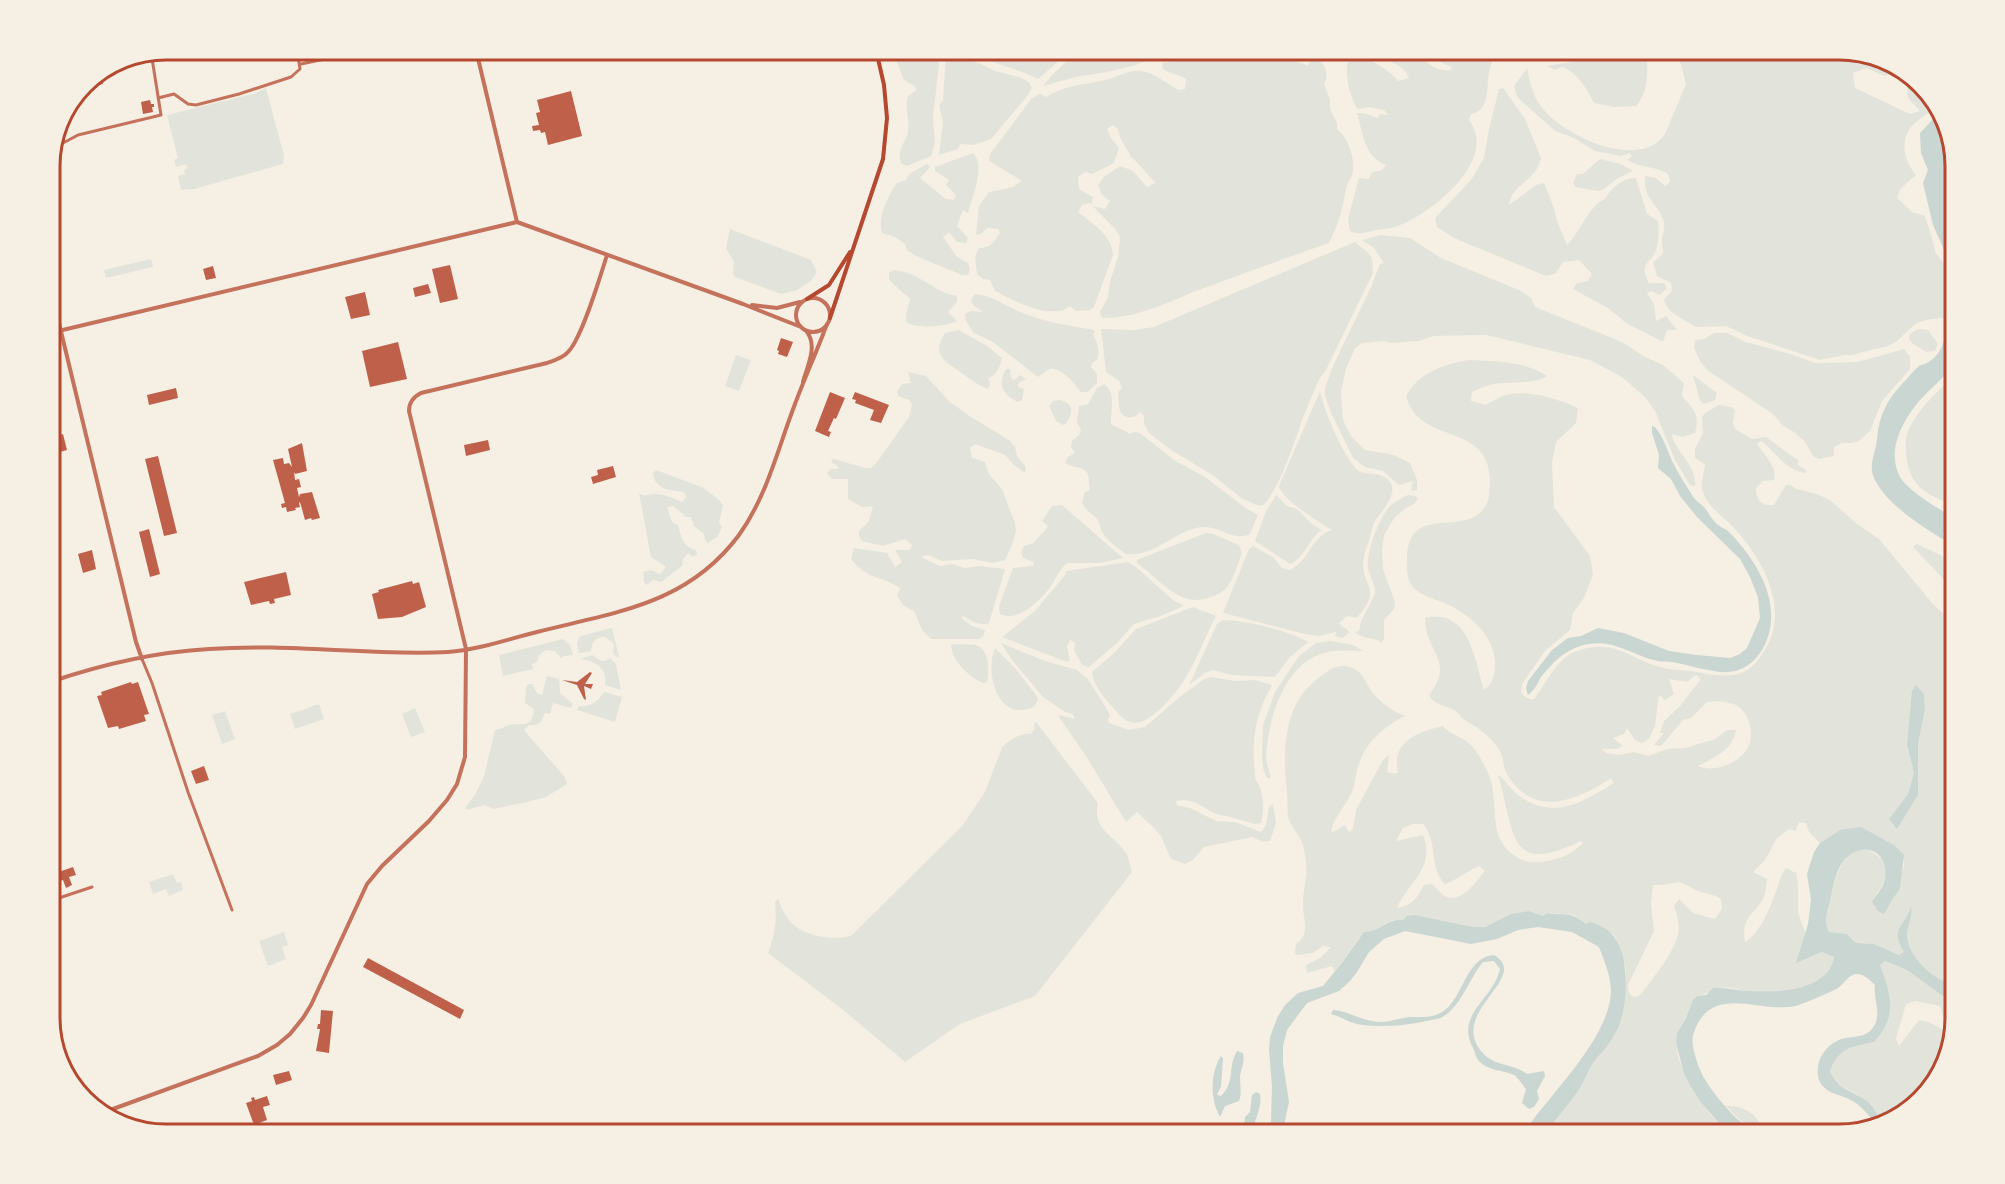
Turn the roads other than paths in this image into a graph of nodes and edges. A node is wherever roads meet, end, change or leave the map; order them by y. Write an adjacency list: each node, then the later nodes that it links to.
1 (300, 60): 6 (street)
2 (320, 60): 6 (street)
3 (478, 60): 9 (street)
4 (878, 60): 10 (main road)
5 (153, 61): 7 (street)
6 (301, 64): 7 (street)
7 (158, 98): 8 (street)
8 (63, 143)
9 (517, 222): 11 (street); 17 (street)
10 (856, 241): 12 (main road); 14 (main road)
11 (607, 255): 13 (street); 19 (street)
12 (805, 300): 13 (street); 14 (street); 16 (street)
13 (743, 304): 16 (street)
14 (830, 318): 15 (street)
15 (827, 324): 16 (street); 18 (street)
16 (802, 328): 18 (street)
17 (60, 330): 20 (street)
18 (799, 394): 19 (street)
19 (466, 649): 20 (street); 25 (street)
20 (142, 659): 21 (street); 24 (street)
21 (60, 680)
22 (92, 887): 23 (street)
23 (60, 898)
24 (232, 910)
25 (112, 1109)

